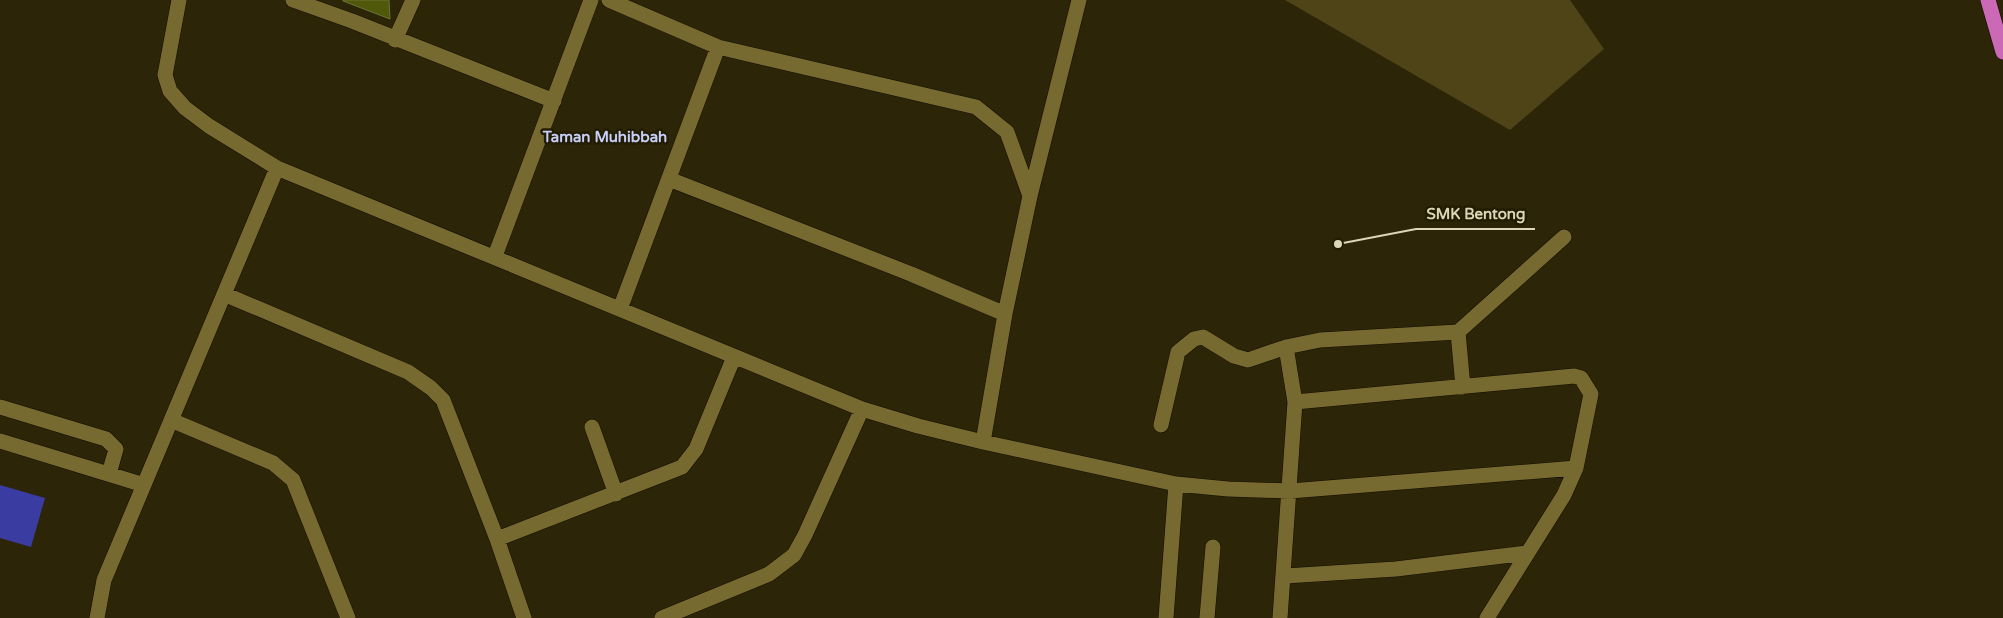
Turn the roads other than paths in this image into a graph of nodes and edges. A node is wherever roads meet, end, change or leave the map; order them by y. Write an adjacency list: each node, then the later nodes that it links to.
1 (179, 0): 12 (street)
2 (292, 0): 8 (street)
3 (413, 0): 8 (street)
4 (591, 0): 11 (street)
5 (609, 0): 9 (street)
6 (1079, 0): 14 (street)
7 (1988, 0): 10 (highway)
8 (395, 40): 11 (street)
9 (718, 47): 13 (street); 14 (street)
10 (2003, 52)
11 (554, 101): 16 (street)
12 (277, 168): 16 (street); 17 (street)
13 (670, 179): 18 (street); 19 (street)
14 (1030, 196): 19 (street)
15 (1564, 237): 20 (street)
16 (495, 256): 18 (street)
17 (224, 294): 27 (street); 38 (street)
18 (620, 310): 22 (street)
19 (1005, 314): 31 (street)
20 (1458, 332): 21 (street); 23 (street)
21 (1286, 347): 24 (street); 28 (street)
22 (734, 357): 26 (street); 37 (street)
23 (1462, 387): 24 (street); 32 (street)
24 (1295, 402): 36 (street)
25 (0, 407): 33 (street)
26 (862, 409): 31 (street); 45 (street)
27 (171, 420): 35 (street); 43 (street)
28 (1161, 425)
29 (592, 427): 37 (street)
30 (0, 440): 33 (street)
31 (983, 442): 34 (street)
32 (1576, 468): 36 (street); 40 (street)
33 (109, 474): 35 (street)
34 (1176, 484): 36 (street); 46 (street)
35 (144, 485): 42 (street)
36 (1290, 491): 41 (street)
37 (616, 494): 38 (street)
38 (498, 539): 44 (street)
39 (1213, 546): 47 (street)
40 (1527, 553): 41 (street); 49 (street)
41 (1284, 576): 48 (street)
42 (96, 618)
43 (348, 618)
44 (524, 618)
45 (662, 618)
46 (1166, 618)
47 (1207, 618)
48 (1280, 618)
49 (1487, 618)

